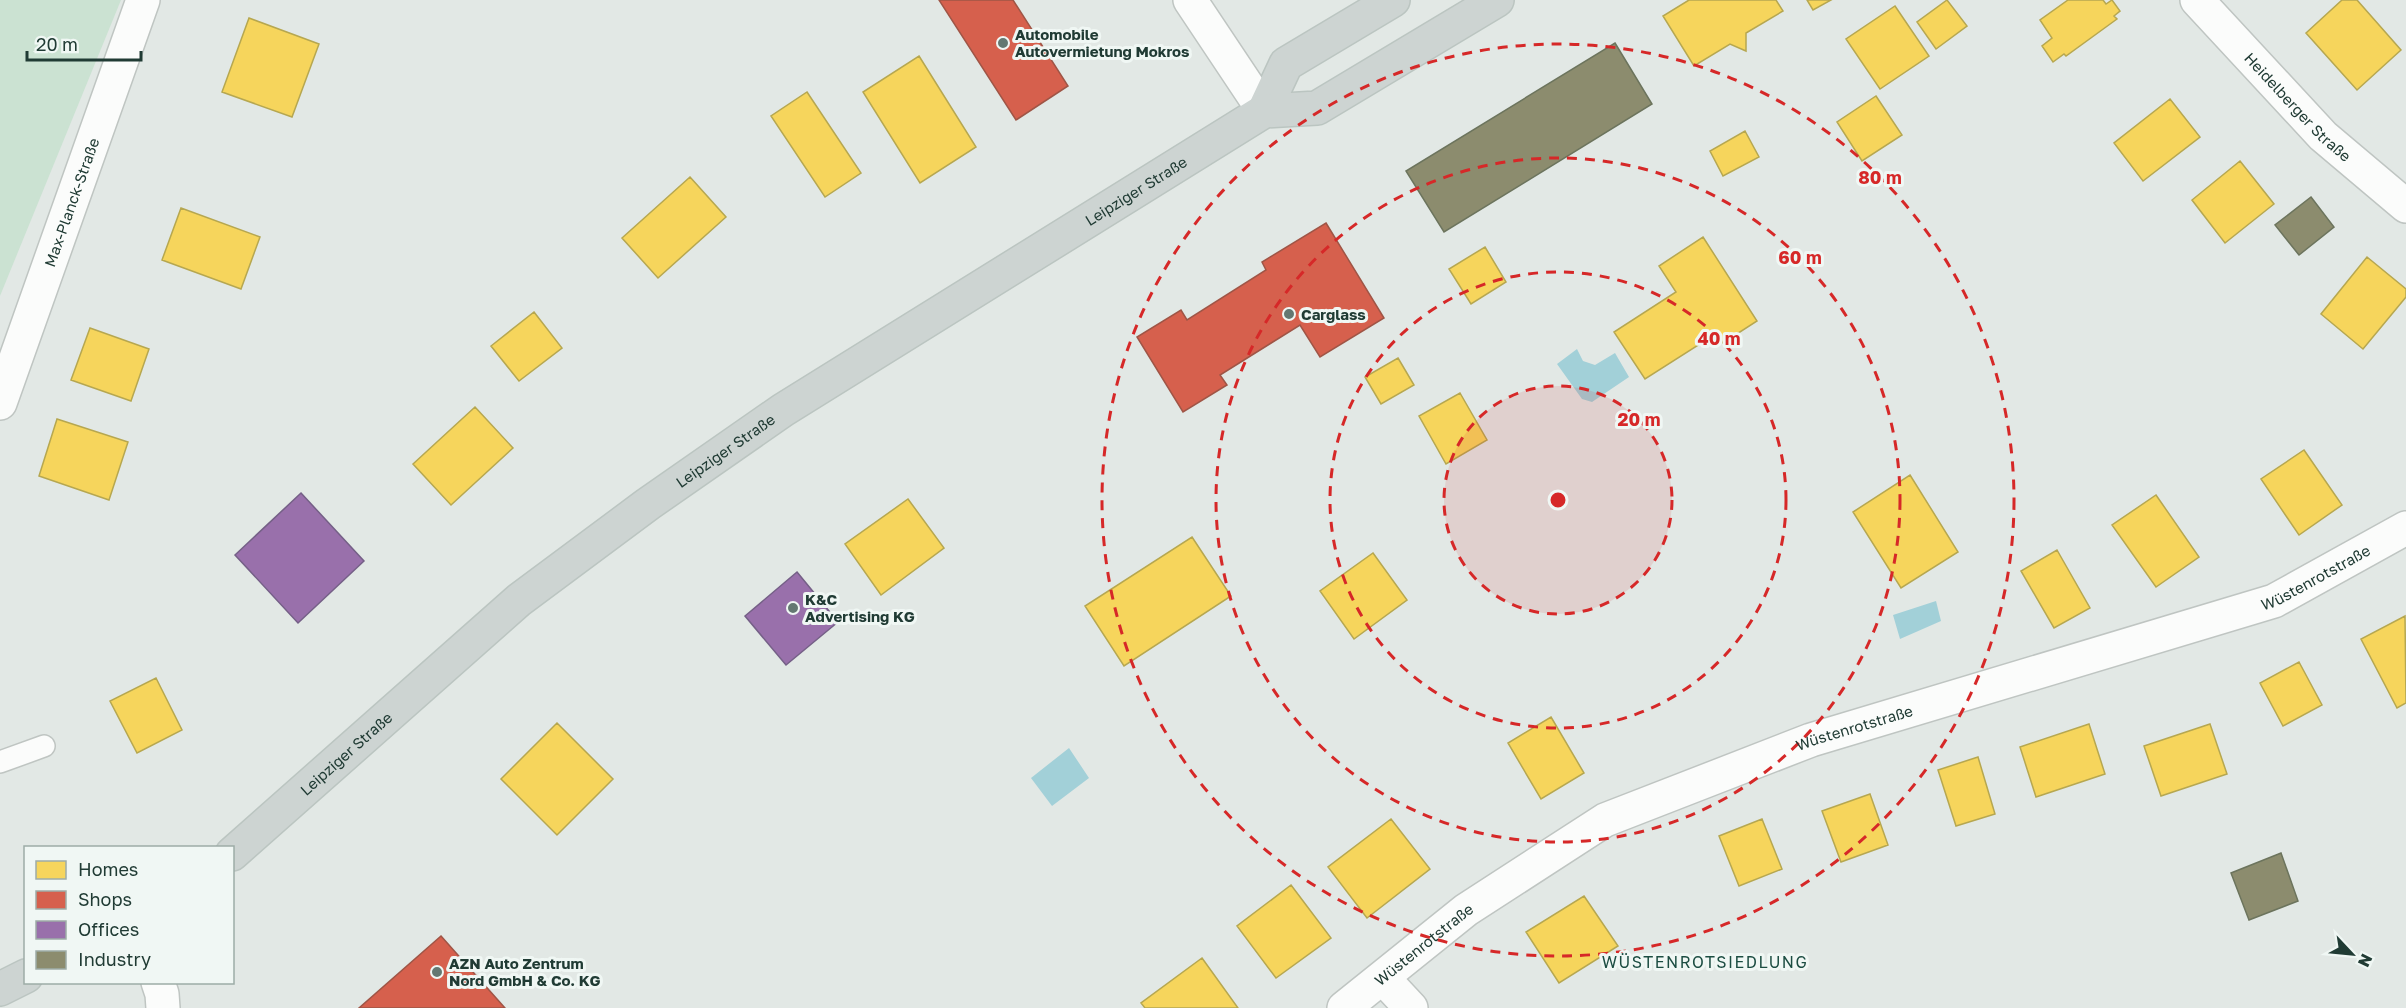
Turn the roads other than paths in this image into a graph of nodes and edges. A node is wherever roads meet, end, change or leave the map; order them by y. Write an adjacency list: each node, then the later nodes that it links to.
1 (143, 0): 8 (street, Max-Planck-Straße)
2 (1190, 0): 6 (street)
3 (1393, 0): 6 (main road)
4 (1497, 0): 6 (main road, Leipziger Straße)
5 (2197, 0): 7 (street, Heidelberger Straße)
6 (1264, 111): 12 (main road, Leipziger Straße)
7 (2406, 206)
8 (0, 403)
9 (2406, 528): 14 (street, Wüstenrotstraße)
10 (44, 746): 11 (lane)
11 (0, 762)
12 (234, 852)
13 (24, 977): 16 (main road)
14 (1383, 978): 18 (street, Wüstenrotstraße); 19 (street)
15 (159, 984): 17 (street)
16 (0, 989)
17 (163, 1008)
18 (1344, 1008)
19 (1411, 1008)

